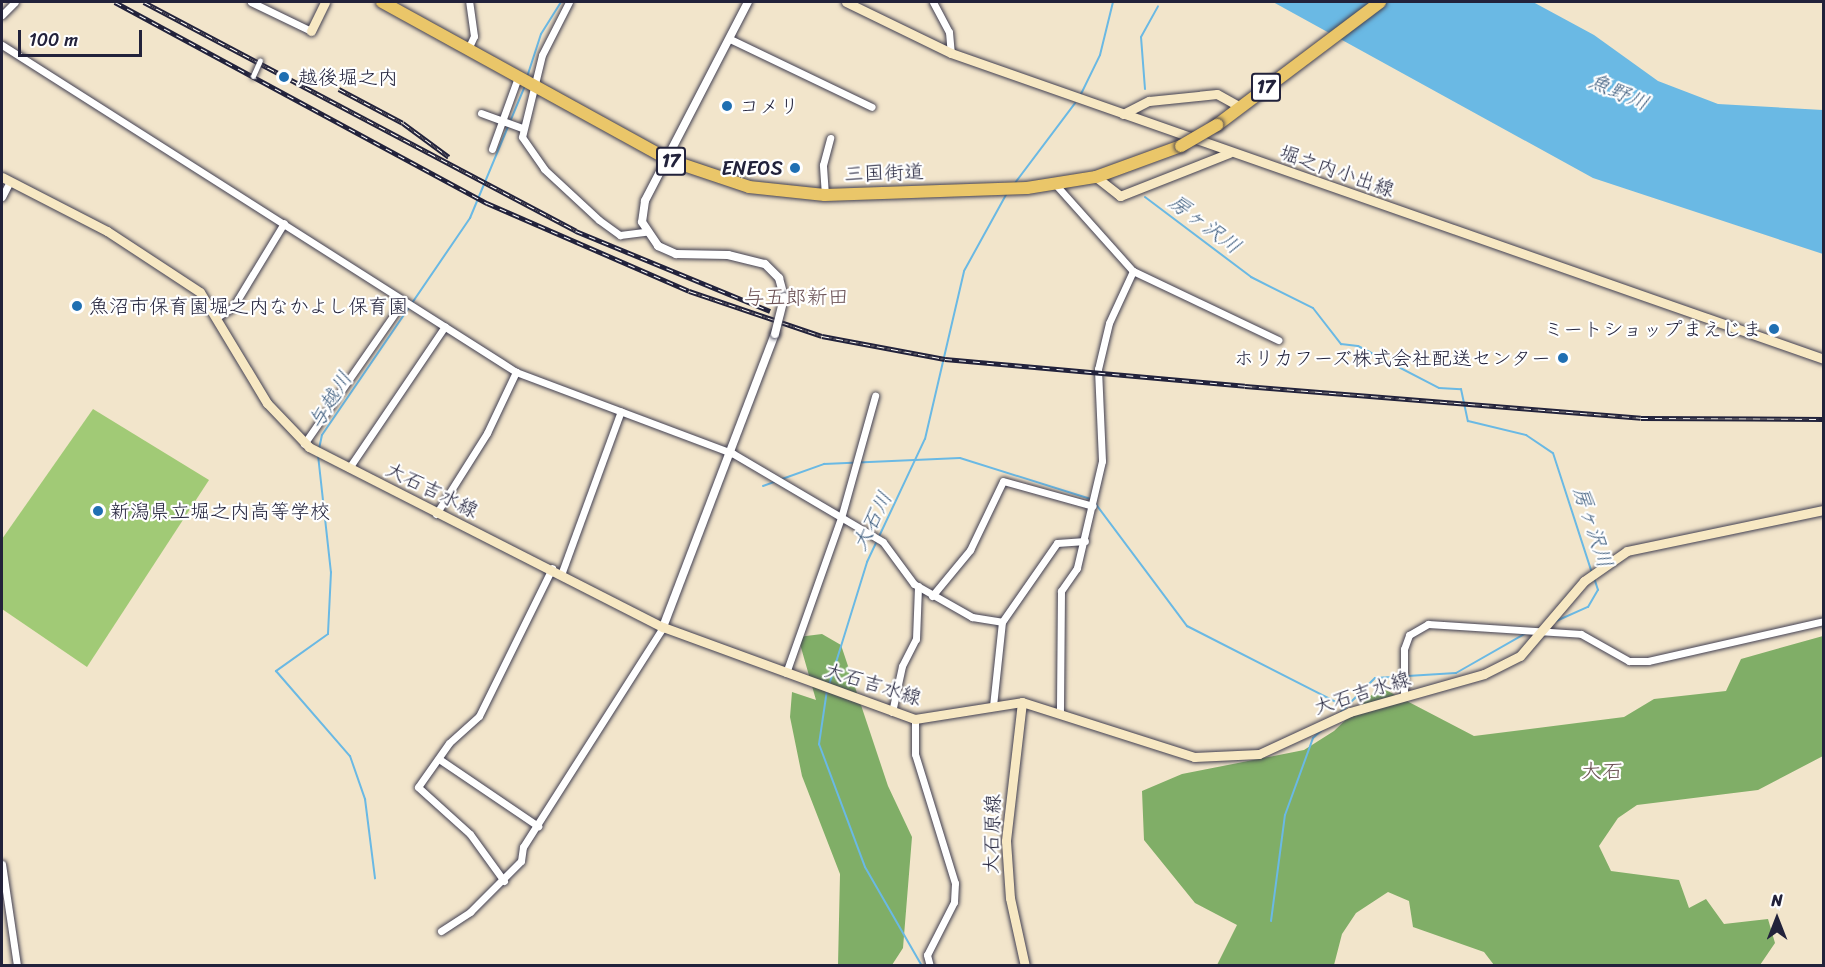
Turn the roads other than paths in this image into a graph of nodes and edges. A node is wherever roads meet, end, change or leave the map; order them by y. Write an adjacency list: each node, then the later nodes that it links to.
1 (15, 2): 11 (street)
2 (251, 2): 12 (street)
3 (325, 2): 12 (main road)
4 (382, 2): 15 (highway, 三国街道 / 17)
5 (469, 2): 15 (street)
6 (569, 2): 20 (street)
7 (748, 2): 13 (street)
8 (846, 2): 16 (main road, 堀之内小出線)
9 (933, 2): 16 (street)
10 (1380, 2): 21 (highway, 三国街道 / 17)
11 (2, 15)
12 (311, 31)
13 (730, 39): 22 (street); 30 (street)
14 (2, 45): 36 (street)
15 (468, 50): 19 (highway, 三国街道 / 17)
16 (951, 53): 24 (main road, 堀之内小出線)
17 (260, 60): 18 (street, bridge)
18 (253, 76)
19 (518, 77): 20 (highway, 三国街道 / 17); 25 (street)
20 (534, 86): 26 (street); 30 (highway, 三国街道 / 17)
21 (1239, 106): 24 (main road); 31 (highway, 三国街道 / 17, bridge)
22 (872, 108)
23 (481, 113): 25 (street)
24 (1123, 114): 29 (main road, 堀之内小出線)
25 (504, 122): 26 (street); 28 (street)
26 (518, 127): 37 (street)
27 (830, 138): 34 (street)
28 (492, 149)
29 (1226, 152): 31 (main road); 43 (main road, 堀之内小出線)
30 (669, 160): 34 (highway, 三国街道 / 17); 37 (street)
31 (1096, 177): 33 (highway, 三国街道 / 17)
32 (6, 179): 35 (street); 40 (main road, 大石吉水線)
33 (1056, 185): 34 (highway, 三国街道 / 17); 38 (street)
34 (825, 195)
35 (2, 197)
36 (284, 223): 39 (street); 40 (street)
37 (646, 232): 48 (street, bridge)
38 (1133, 271): 42 (street); 50 (street)
39 (404, 300): 41 (street); 47 (street)
40 (217, 317): 47 (main road, 大石吉水線)
41 (445, 326): 44 (street); 49 (street)
42 (1278, 340)
43 (1824, 359)
44 (516, 372): 46 (street); 52 (street)
45 (875, 396): 53 (street)
46 (621, 411): 48 (street); 56 (street)
47 (304, 444): 49 (main road, 大石吉水線)
48 (732, 453): 53 (street); 61 (street)
49 (349, 468): 52 (main road, 大石吉水線)
50 (1093, 506): 54 (street); 58 (street)
51 (1824, 510): 62 (main road, 大石吉水線)
52 (436, 514): 55 (main road, 大石吉水線)
53 (841, 518): 57 (street); 63 (street)
54 (1085, 541): 60 (street); 67 (street)
55 (552, 567): 56 (main road, 大石吉水線); 70 (street)
56 (562, 572): 61 (main road, 大石吉水線)
57 (918, 586): 58 (street); 68 (street)
58 (932, 596): 60 (street)
59 (1824, 621): 62 (street)
60 (1002, 622): 66 (street)
61 (663, 627): 63 (main road, 大石吉水線); 71 (street)
62 (1540, 632): 64 (main road, 大石吉水線); 64 (street)
63 (786, 673): 68 (main road, 大石吉水線)
64 (1404, 696): 67 (main road, 大石吉水線)
65 (1022, 702): 66 (main road, 大石吉水線); 67 (main road, 大石吉水線); 77 (main road, 大石原線)
66 (993, 706): 69 (main road, 大石吉水線)
67 (1060, 711)
68 (892, 712): 69 (main road, 大石吉水線)
69 (915, 719): 76 (street)
70 (439, 759): 71 (street); 73 (street)
71 (538, 826): 73 (street)
72 (2, 864): 75 (street)
73 (504, 881): 74 (street)
74 (441, 931)
75 (17, 966)
76 (930, 966)
77 (1025, 966)

